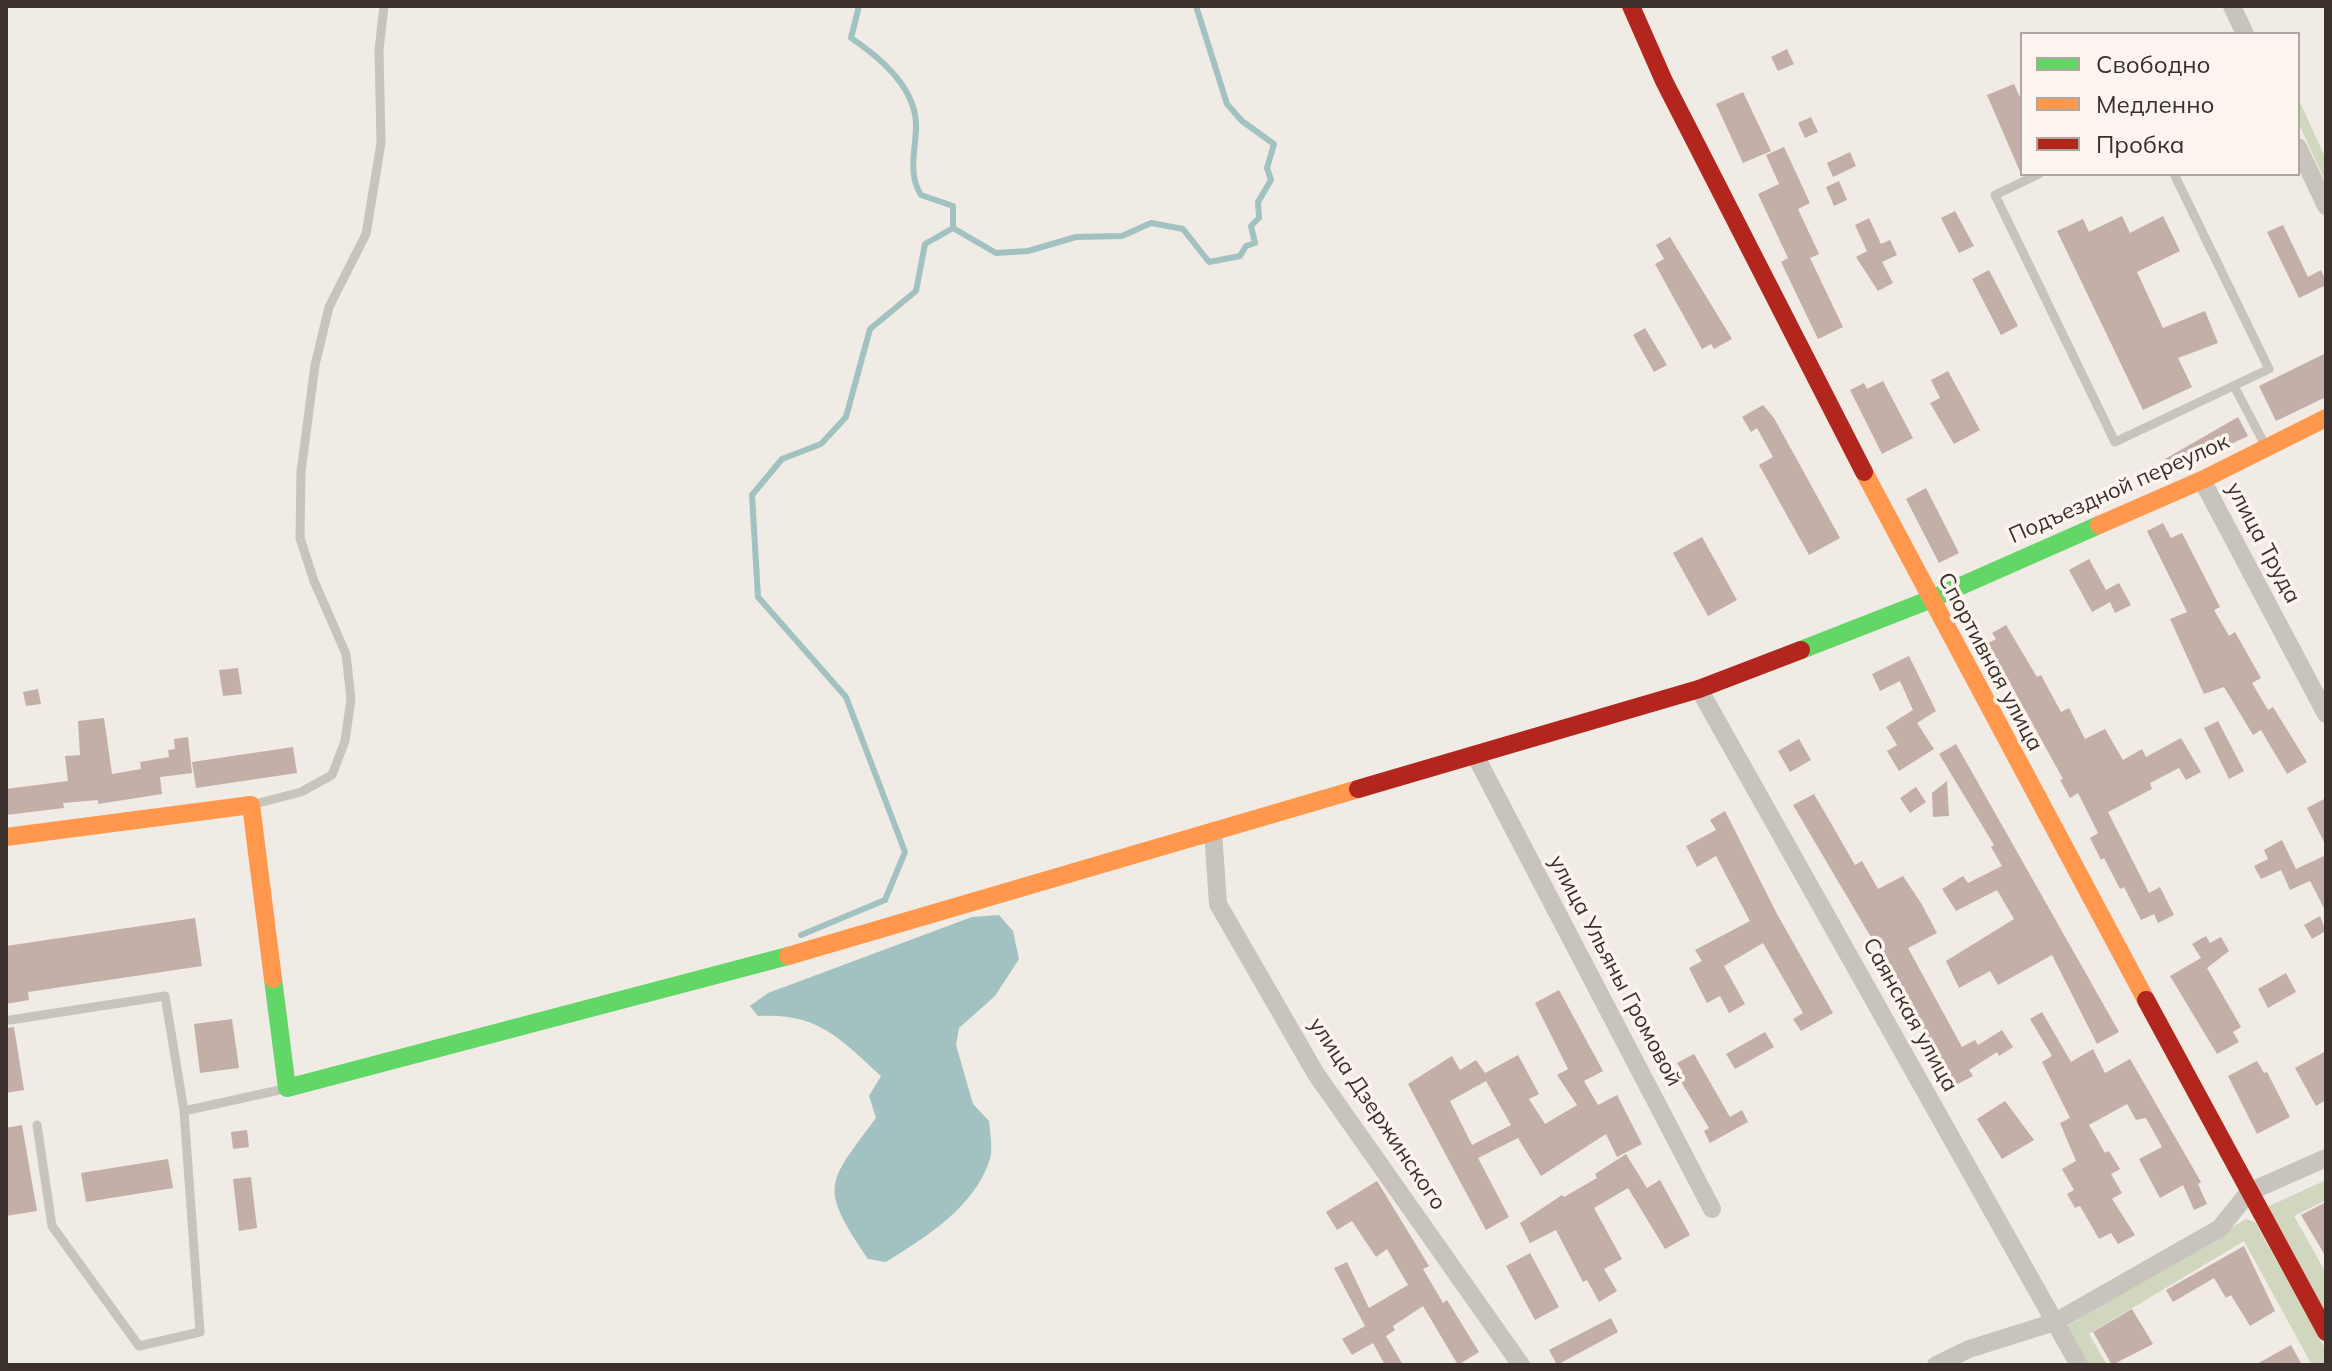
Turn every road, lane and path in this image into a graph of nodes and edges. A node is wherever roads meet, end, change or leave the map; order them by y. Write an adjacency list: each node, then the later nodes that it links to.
1 (384, 6): 17 (lane)
2 (1631, 6): 13 (street, Спортивная улица)
3 (2232, 6): 4 (street)
4 (2244, 32)
5 (2300, 151): 8 (street)
6 (2035, 176): 9 (lane)
7 (2175, 176): 9 (lane)
8 (2326, 206)
9 (2234, 386): 11 (lane)
10 (2326, 418): 11 (street, Подъездной переулок)
11 (2267, 448): 12 (street, Подъездной переулок)
12 (2202, 480): 13 (street, Подъездной переулок); 15 (street, улица Труда)
13 (1929, 600): 14 (street, Подъездной переулок); 25 (street, Спортивная улица)
14 (1699, 689): 16 (street, Подъездной переулок); 27 (street, Саянская улица)
15 (2326, 714)
16 (1475, 755): 18 (street, Подъездной переулок); 26 (street, улица Ульяны Громовой)
17 (251, 805): 19 (street); 21 (street)
18 (1213, 831): 21 (street, Подъездной переулок); 29 (street, улица Дзержинского)
19 (6, 837)
20 (10, 1020): 22 (lane)
21 (287, 1088): 22 (lane)
22 (184, 1111): 23 (lane)
23 (37, 1125)
24 (2326, 1158): 25 (street)
25 (2249, 1192): 27 (street); 28 (street, Спортивная улица)
26 (1712, 1209)
27 (2055, 1322): 30 (street); 31 (street, Саянская улица)
28 (2326, 1332)
29 (1521, 1365)
30 (1936, 1365)
31 (2079, 1365)

